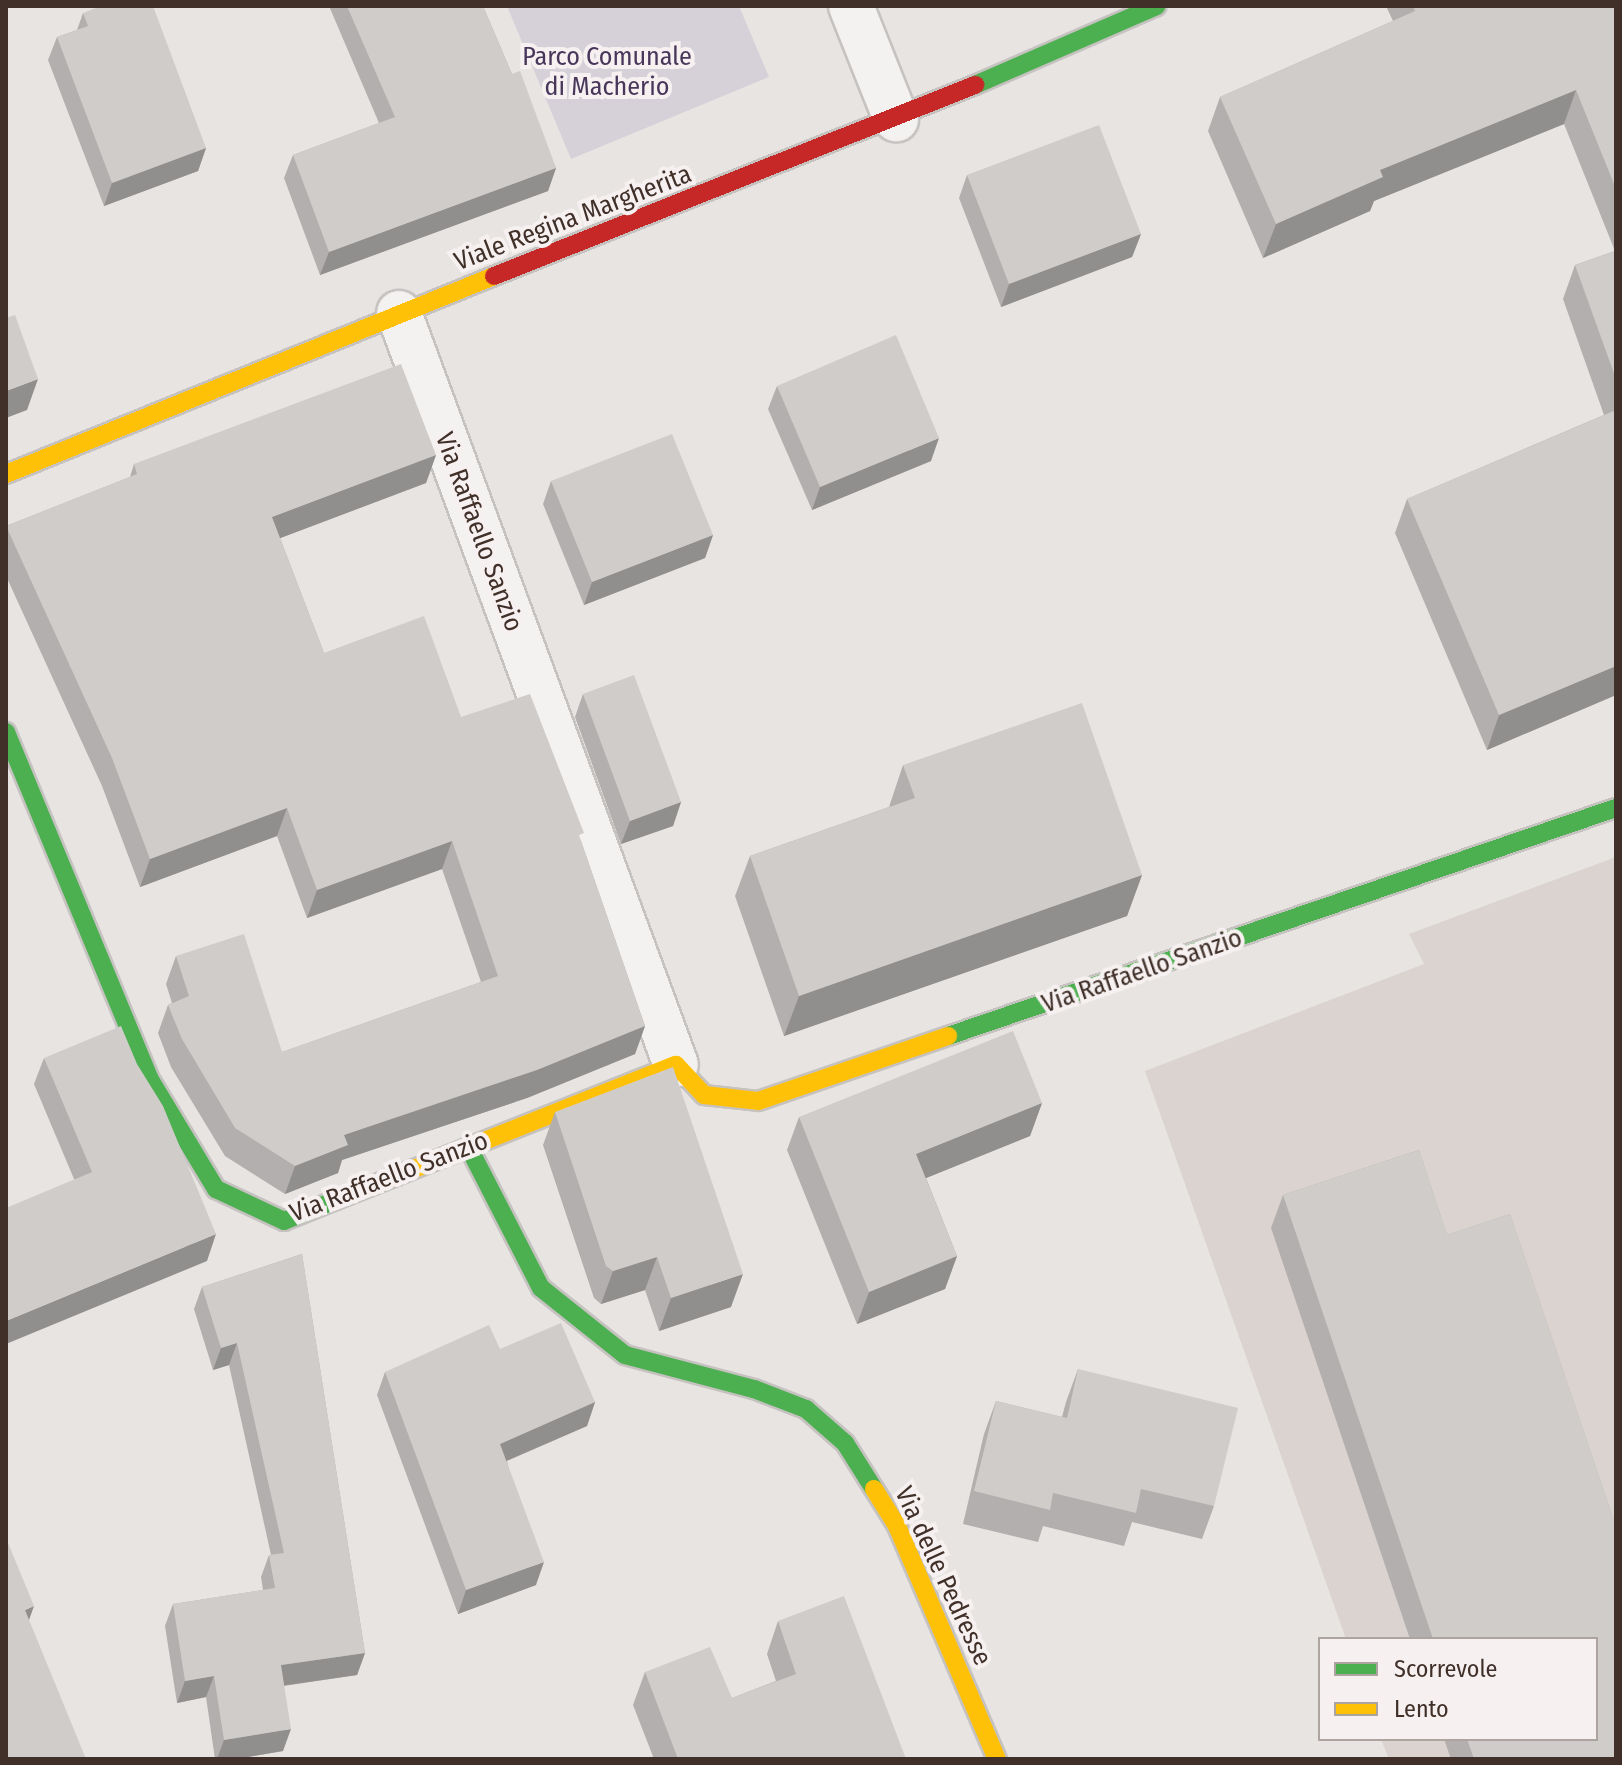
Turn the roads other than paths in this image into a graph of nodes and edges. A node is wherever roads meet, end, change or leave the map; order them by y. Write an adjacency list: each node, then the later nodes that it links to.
1 (851, 6): 3 (street)
2 (1157, 6): 3 (street, Viale Regina Margherita)
3 (896, 119): 4 (street, Viale Regina Margherita)
4 (399, 313): 5 (street, Viale Regina Margherita); 8 (street, Via Raffaello Sanzio)
5 (6, 474)
6 (6, 732): 9 (street, Via Raffaello Sanzio)
7 (1616, 808): 8 (street, Via Raffaello Sanzio)
8 (676, 1065): 9 (street, Via Raffaello Sanzio)
9 (469, 1148): 10 (street, Via delle Pedresse)
10 (997, 1759)

